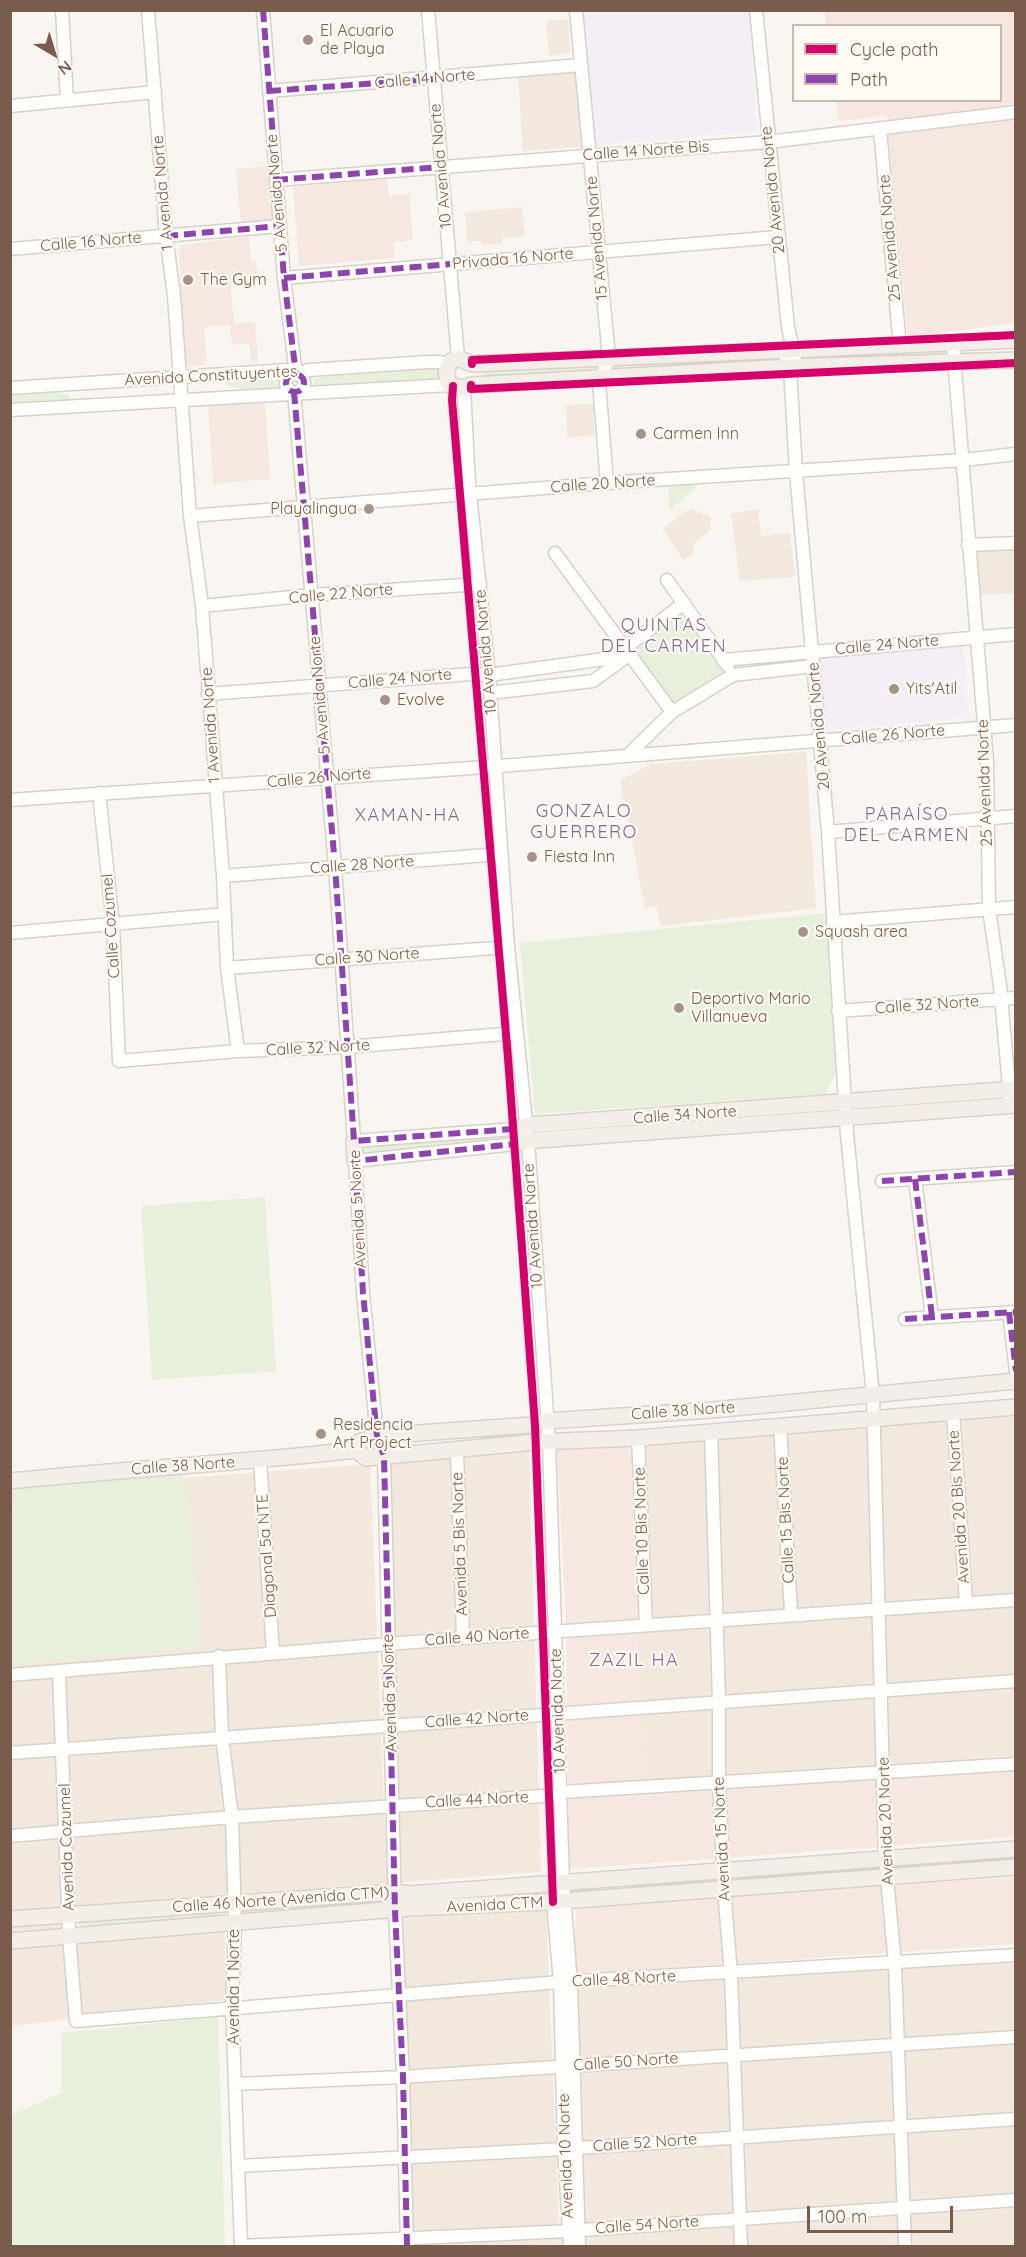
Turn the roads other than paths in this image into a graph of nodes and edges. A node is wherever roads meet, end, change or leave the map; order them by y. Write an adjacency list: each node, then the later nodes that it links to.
1 (62, 10): 11 (street)
2 (148, 10): 10 (street, 1 Avenida Norte)
3 (263, 10): 9 (street, 5 Avenida Norte)
4 (428, 10): 8 (street, 10 Avenida Norte)
5 (576, 10): 7 (street, 15 Avenida Norte)
6 (756, 10): 15 (street, 20 Avenida Norte)
7 (581, 65): 8 (street, Calle 14 Norte); 16 (street, 15 Avenida Norte)
8 (432, 79): 9 (street, Calle 14 Norte); 17 (street, 10 Avenida Norte)
9 (269, 91): 18 (street, 5 Avenida Norte)
10 (155, 92): 11 (street); 20 (street, 1 Avenida Norte)
11 (67, 100): 12 (street)
12 (10, 105)
13 (1016, 112): 14 (street, Calle 14 Norte Bis)
14 (880, 130): 15 (street, Calle 14 Norte Bis); 28 (street, 25 Avenida Norte)
15 (768, 142): 16 (street, Calle 14 Norte Bis); 21 (street, 20 Avenida Norte)
16 (590, 156): 17 (street, Calle 14 Norte Bis); 23 (street, 15 Avenida Norte)
17 (440, 167): 18 (street, Calle 14 Norte Bis); 24 (street, 10 Avenida Norte)
18 (276, 180): 19 (street, 5 Avenida Norte)
19 (280, 226): 20 (street, Calle 16 Norte); 25 (street, 5 Avenida Norte)
20 (166, 236): 22 (street, Calle 16 Norte); 36 (street, 1 Avenida Norte)
21 (778, 237): 23 (street, Privada 16 Norte); 29 (street, 20 Avenida Norte)
22 (10, 249)
23 (598, 252): 24 (street, Privada 16 Norte); 30 (street, 15 Avenida Norte)
24 (450, 264): 25 (street, Privada 16 Norte); 32 (street, 10 Avenida Norte)
25 (284, 278): 35 (street, 5 Avenida Norte)
26 (1016, 340): 27 (main road, Avenida Constituyentes)
27 (953, 345): 28 (main road, Avenida Constituyentes); 33 (street, 25 Avenida Norte)
28 (900, 347): 29 (main road, Avenida Constituyentes)
29 (787, 349): 30 (main road, Avenida Constituyentes); 34 (street, 20 Avenida Norte)
30 (609, 358): 32 (main road, Avenida Constituyentes); 37 (street)
31 (1016, 360): 33 (main road, Avenida Constituyentes)
32 (453, 362): 35 (street, Avenida Constituyentes); 38 (main road)
33 (955, 364): 34 (main road, Avenida Constituyentes); 44 (street, 25 Avenida Norte)
34 (795, 367): 37 (main road, Avenida Constituyentes); 45 (street, 20 Avenida Norte)
35 (296, 374): 36 (street, Avenida Constituyentes); 40 (street)
36 (178, 376): 39 (street, Avenida Constituyentes); 41 (street)
37 (601, 378): 38 (main road, Avenida Constituyentes); 46 (street)
38 (457, 386): 40 (street, Avenida Constituyentes); 47 (street, 10 Avenida Norte)
39 (10, 388)
40 (294, 392): 41 (street, Avenida Constituyentes); 48 (street, 5 Avenida Norte)
41 (180, 400): 42 (street, Avenida Constituyentes); 49 (street, 1 Avenida Norte)
42 (10, 410)
43 (1016, 454): 44 (street, Calle 20 Norte)
44 (963, 460): 45 (street, Calle 20 Norte); 51 (street, 25 Avenida Norte)
45 (796, 472): 46 (street, Calle 20 Norte); 60 (street, 20 Avenida Norte)
46 (607, 483): 47 (street, Calle 20 Norte)
47 (465, 494): 48 (street, Calle 20 Norte); 54 (street, 10 Avenida Norte)
48 (304, 507): 49 (street, Calle 20 Norte); 55 (street, 5 Avenida Norte)
49 (190, 516): 57 (street, 1 Avenida Norte)
50 (1016, 543): 51 (street)
51 (968, 545): 59 (street, 25 Avenida Norte)
52 (555, 553): 61 (street)
53 (667, 580): 56 (street)
54 (480, 584): 55 (street, Calle 22 Norte); 64 (street, 10 Avenida Norte)
55 (312, 595): 57 (street, Calle 22 Norte); 66 (street, 5 Avenida Norte)
56 (684, 603): 61 (street, Calle 24 Norte); 62 (street)
57 (202, 606): 68 (street, 1 Avenida Norte)
58 (1016, 634): 59 (street, Calle 24 Norte)
59 (975, 638): 60 (street, Calle 24 Norte); 71 (street, 25 Avenida Norte)
60 (813, 651): 62 (street, Calle 24 Norte); 63 (street, 20 Avenida Norte)
61 (627, 652): 64 (street, Calle 24 Norte); 67 (street, Calle 24 Norte); 69 (street)
62 (723, 660): 65 (street)
63 (814, 666): 65 (street, Calle 24 Norte); 72 (street, 20 Avenida Norte)
64 (489, 675): 66 (street, Calle 24 Norte); 67 (street, 10 Avenida Norte)
65 (733, 675): 69 (street)
66 (319, 687): 68 (street, Calle 24 Norte); 75 (street, 5 Avenida Norte)
67 (490, 693): 74 (street, 10 Avenida Norte)
68 (208, 694): 76 (street, 1 Avenida Norte)
69 (672, 712): 73 (street)
70 (1016, 725): 71 (street, Calle 26 Norte)
71 (984, 727): 72 (street, Calle 26 Norte); 80 (street, 25 Avenida Norte)
72 (820, 741): 73 (street, Calle 26 Norte); 81 (street, 20 Avenida Norte)
73 (628, 754): 74 (street, Calle 26 Norte)
74 (494, 766): 75 (street, Calle 26 Norte); 82 (street, 10 Avenida Norte)
75 (327, 777): 76 (street, Calle 26 Norte); 83 (street, 5 Avenida Norte)
76 (215, 787): 77 (street, Calle 26 Norte); 84 (street, 1 Avenida Norte)
77 (99, 793): 78 (street, Calle 26 Norte); 89 (street, Calle Cozumel)
78 (10, 800)
79 (1016, 816): 80 (street)
80 (987, 818): 81 (street); 86 (street, 25 Avenida Norte)
81 (828, 832): 88 (street, 20 Avenida Norte)
82 (500, 854): 83 (street, Calle 28 Norte); 91 (street, 10 Avenida Norte)
83 (335, 866): 84 (street, Calle 28 Norte); 92 (street, 5 Avenida Norte)
84 (223, 876): 87 (street, 1 Avenida Norte)
85 (1016, 907): 86 (street)
86 (989, 909): 88 (street); 95 (street, 25 Avenida Norte)
87 (225, 914): 89 (street); 93 (street, 1 Avenida Norte)
88 (833, 922): 96 (street, 20 Avenida Norte)
89 (113, 924): 90 (street); 100 (street, Calle Cozumel)
90 (10, 933)
91 (508, 947): 92 (street, Calle 30 Norte); 97 (street, 10 Avenida Norte)
92 (342, 958): 93 (street, Calle 30 Norte); 98 (street, 5 Avenida Norte)
93 (227, 968): 99 (street, 1 Avenida Norte)
94 (1016, 998): 95 (street, Calle 32 Norte)
95 (1001, 999): 96 (street, Calle 32 Norte); 101 (street, 25 Avenida Norte)
96 (838, 1011): 103 (street, 20 Avenida Norte)
97 (516, 1033): 98 (street, Calle 32 Norte); 104 (street, 10 Avenida Norte)
98 (348, 1047): 99 (street, Calle 32 Norte); 105 (street, 5 Avenida Norte)
99 (238, 1051): 100 (street, Calle 32 Norte)
100 (119, 1061)
101 (1012, 1089): 102 (street, 25 Avenida Norte); 103 (main road, Calle 34 Norte)
102 (1013, 1105): 103 (main road, Calle 34 Norte)
103 (846, 1111): 104 (main road, Calle 34 Norte); 115 (street)
104 (520, 1135): 105 (street, Calle 34 Norte); 106 (street, Calle 34 Norte); 120 (street, 10 Avenida Norte)
105 (354, 1141): 106 (main road, Avenida 5 Norte)
106 (355, 1161): 123 (street, Avenida 5 Norte)
107 (1016, 1172): 108 (street)
108 (915, 1179): 109 (street); 111 (street)
109 (882, 1181)
110 (1012, 1312): 111 (street); 113 (street)
111 (932, 1317): 112 (street)
112 (905, 1319)
113 (1016, 1371)
114 (1016, 1381): 115 (main road, Calle 38 Norte)
115 (873, 1395): 117 (main road, Calle 38 Norte); 119 (street, Avenida 20 Norte)
116 (1016, 1407): 118 (main road, Calle 38 Norte)
117 (712, 1410): 120 (main road, Calle 38 Norte); 122 (main road)
118 (953, 1412): 119 (main road, Calle 38 Norte); 132 (street, Avenida 20 Bis Norte)
119 (872, 1417): 121 (main road, Calle 38 Norte); 133 (street, Avenida 20 Norte)
120 (547, 1421): 123 (main road, Calle 38 Norte); 125 (street, 10 Avenida Norte)
121 (780, 1426): 122 (main road, Calle 38 Norte); 134 (street, Calle 15 Bis Norte)
122 (711, 1431): 124 (main road, Calle 38 Norte); 135 (street, Avenida 15 Norte)
123 (377, 1436): 126 (main road, Calle 38 Norte); 128 (street, Avenida 5 Norte)
124 (638, 1438): 125 (main road, Calle 38 Norte); 136 (street, Calle 10 Bis Norte)
125 (549, 1442): 127 (main road, Calle 38 Norte); 137 (street, 10 Avenida Norte)
126 (356, 1450): 128 (main road, Calle 38 Norte); 129 (main road, Calle 38 Norte)
127 (457, 1451): 128 (main road, Calle 38 Norte); 138 (street, Avenida 5 Bis Norte)
128 (384, 1456): 139 (street, Avenida 5 Norte)
129 (260, 1461): 130 (main road, Calle 38 Norte); 140 (street, Diagonal 5a NTE)
130 (10, 1481)
131 (1016, 1600): 132 (street, Calle 40 Norte)
132 (966, 1603): 133 (street, Calle 40 Norte)
133 (880, 1610): 134 (street, Calle 40 Norte); 145 (street, Avenida 20 Norte)
134 (791, 1613): 135 (street, Calle 40 Norte)
135 (716, 1622): 136 (street, Calle 40 Norte); 146 (street, Avenida 15 Norte)
136 (646, 1625): 137 (street, Calle 40 Norte)
137 (550, 1632): 138 (street, Calle 40 Norte); 147 (street, 10 Avenida Norte)
138 (463, 1638): 139 (street, Calle 40 Norte)
139 (388, 1644): 140 (street, Calle 40 Norte); 148 (street, Avenida 5 Norte)
140 (273, 1652): 141 (street, Calle 40 Norte)
141 (219, 1656): 142 (street, Calle 40 Norte); 149 (street, Avenida 1 Norte)
142 (59, 1673): 143 (street, Calle 40 Norte); 150 (street, Avenida Cozumel)
143 (10, 1675)
144 (1016, 1681): 145 (street, Calle 42 Norte)
145 (882, 1689): 146 (street, Calle 42 Norte); 153 (street, Avenida 20 Norte)
146 (719, 1701): 147 (street, Calle 42 Norte); 154 (street, Avenida 15 Norte)
147 (557, 1713): 148 (street, Calle 42 Norte); 155 (street, 10 Avenida Norte)
148 (391, 1725): 149 (street, Calle 42 Norte); 156 (street, Avenida 5 Norte)
149 (222, 1737): 150 (street, Calle 42 Norte); 157 (street, Avenida 1 Norte)
150 (64, 1751): 151 (street, Calle 42 Norte); 158 (street, Avenida Cozumel)
151 (10, 1753)
152 (1016, 1764): 153 (street, Calle 44 Norte)
153 (884, 1774): 154 (street, Calle 44 Norte); 161 (street, Avenida 20 Norte)
154 (719, 1783): 155 (street, Calle 44 Norte); 163 (street, Avenida 15 Norte)
155 (562, 1792): 156 (street, Calle 44 Norte); 165 (street, 10 Avenida Norte)
156 (394, 1805): 157 (street, Calle 44 Norte); 167 (street, Avenida 5 Norte)
157 (232, 1817): 158 (street, Calle 44 Norte); 169 (street, Avenida 1 Norte)
158 (65, 1830): 159 (street, Calle 44 Norte); 170 (street, Avenida Cozumel)
159 (10, 1836)
160 (1016, 1849): 161 (main road, Avenida CTM)
161 (885, 1858): 163 (main road, Avenida CTM); 164 (street, Avenida 20 Norte)
162 (1016, 1867): 164 (main road, Avenida CTM)
163 (724, 1871): 165 (main road, Avenida CTM); 166 (street, Avenida 15 Norte)
164 (886, 1876): 166 (main road, Avenida CTM); 176 (street, Avenida 20 Norte)
165 (557, 1883): 167 (main road, Calle 46 Norte (Avenida CTM)); 168 (street, 10 Avenida Norte)
166 (724, 1888): 168 (main road, Avenida CTM); 177 (street, Avenida 15 Norte)
167 (402, 1901): 168 (main road, Avenida CTM); 169 (main road, Calle 46 Norte (Avenida CTM)); 172 (main road, Avenida CTM); 179 (street, Avenida 5 Norte)
168 (559, 1901): 178 (street, 10 Avenida Norte)
169 (234, 1903): 170 (main road, Calle 46 Norte (Avenida CTM)); 172 (street, Avenida 1 Norte)
170 (69, 1915): 171 (main road, Calle 46 Norte (Avenida CTM)); 173 (street, Avenida Cozumel)
171 (10, 1919)
172 (235, 1924): 173 (main road, Avenida CTM); 180 (street, Avenida 1 Norte)
173 (69, 1935): 174 (main road, Avenida CTM); 181 (street, Avenida Cozumel)
174 (10, 1941)
175 (1016, 1955): 176 (street, Calle 48 Norte)
176 (895, 1964): 177 (street, Calle 48 Norte); 183 (street, Avenida 20 Norte)
177 (731, 1974): 178 (street, Calle 48 Norte); 184 (street, Avenida 15 Norte)
178 (566, 1982): 179 (street, Calle 48 Norte); 185 (street, 10 Avenida Norte)
179 (400, 1995): 180 (street, Calle 48 Norte); 186 (street, Avenida 5 Norte)
180 (232, 2007): 181 (street, Calle 48 Norte); 187 (street, Avenida 1 Norte)
181 (76, 2021)
182 (1016, 2037): 183 (street, Calle 50 Norte)
183 (897, 2045): 184 (street, Calle 50 Norte); 189 (street, Avenida 20 Norte)
184 (734, 2055): 185 (street, Calle 50 Norte); 190 (street, Avenida 15 Norte)
185 (568, 2066): 186 (street, Calle 50 Norte); 191 (street, Avenida 10 Norte)
186 (404, 2077): 187 (street, Calle 50 Norte); 192 (street, Avenida 5 Norte)
187 (235, 2084): 193 (street, Avenida 1 Norte)
188 (1016, 2119): 189 (street, Calle 52 Norte)
189 (902, 2128): 190 (street, Calle 52 Norte); 195 (street, Avenida 20 Norte)
190 (737, 2136): 191 (street, Calle 52 Norte); 196 (street, Avenida 15 Norte)
191 (570, 2148): 192 (street, Calle 52 Norte); 197 (street, Avenida 10 Norte)
192 (406, 2158): 193 (street, Calle 52 Norte); 198 (street, Avenida 5 Norte)
193 (238, 2166): 199 (street, Avenida 1 Norte)
194 (1016, 2200): 195 (street, Calle 54 Norte)
195 (903, 2209): 196 (street, Calle 54 Norte); 203 (street, Avenida 20 Norte)
196 (740, 2219): 197 (street, Calle 54 Norte); 202 (street, Avenida 15 Norte)
197 (574, 2230): 198 (street, Calle 54 Norte); 200 (street, Avenida 10 Norte); 201 (street, Avenida 10 Norte)
198 (408, 2243): 199 (street, Calle 54 Norte)
199 (242, 2246)
200 (570, 2247)
201 (579, 2247)
202 (741, 2247)
203 (905, 2247)

